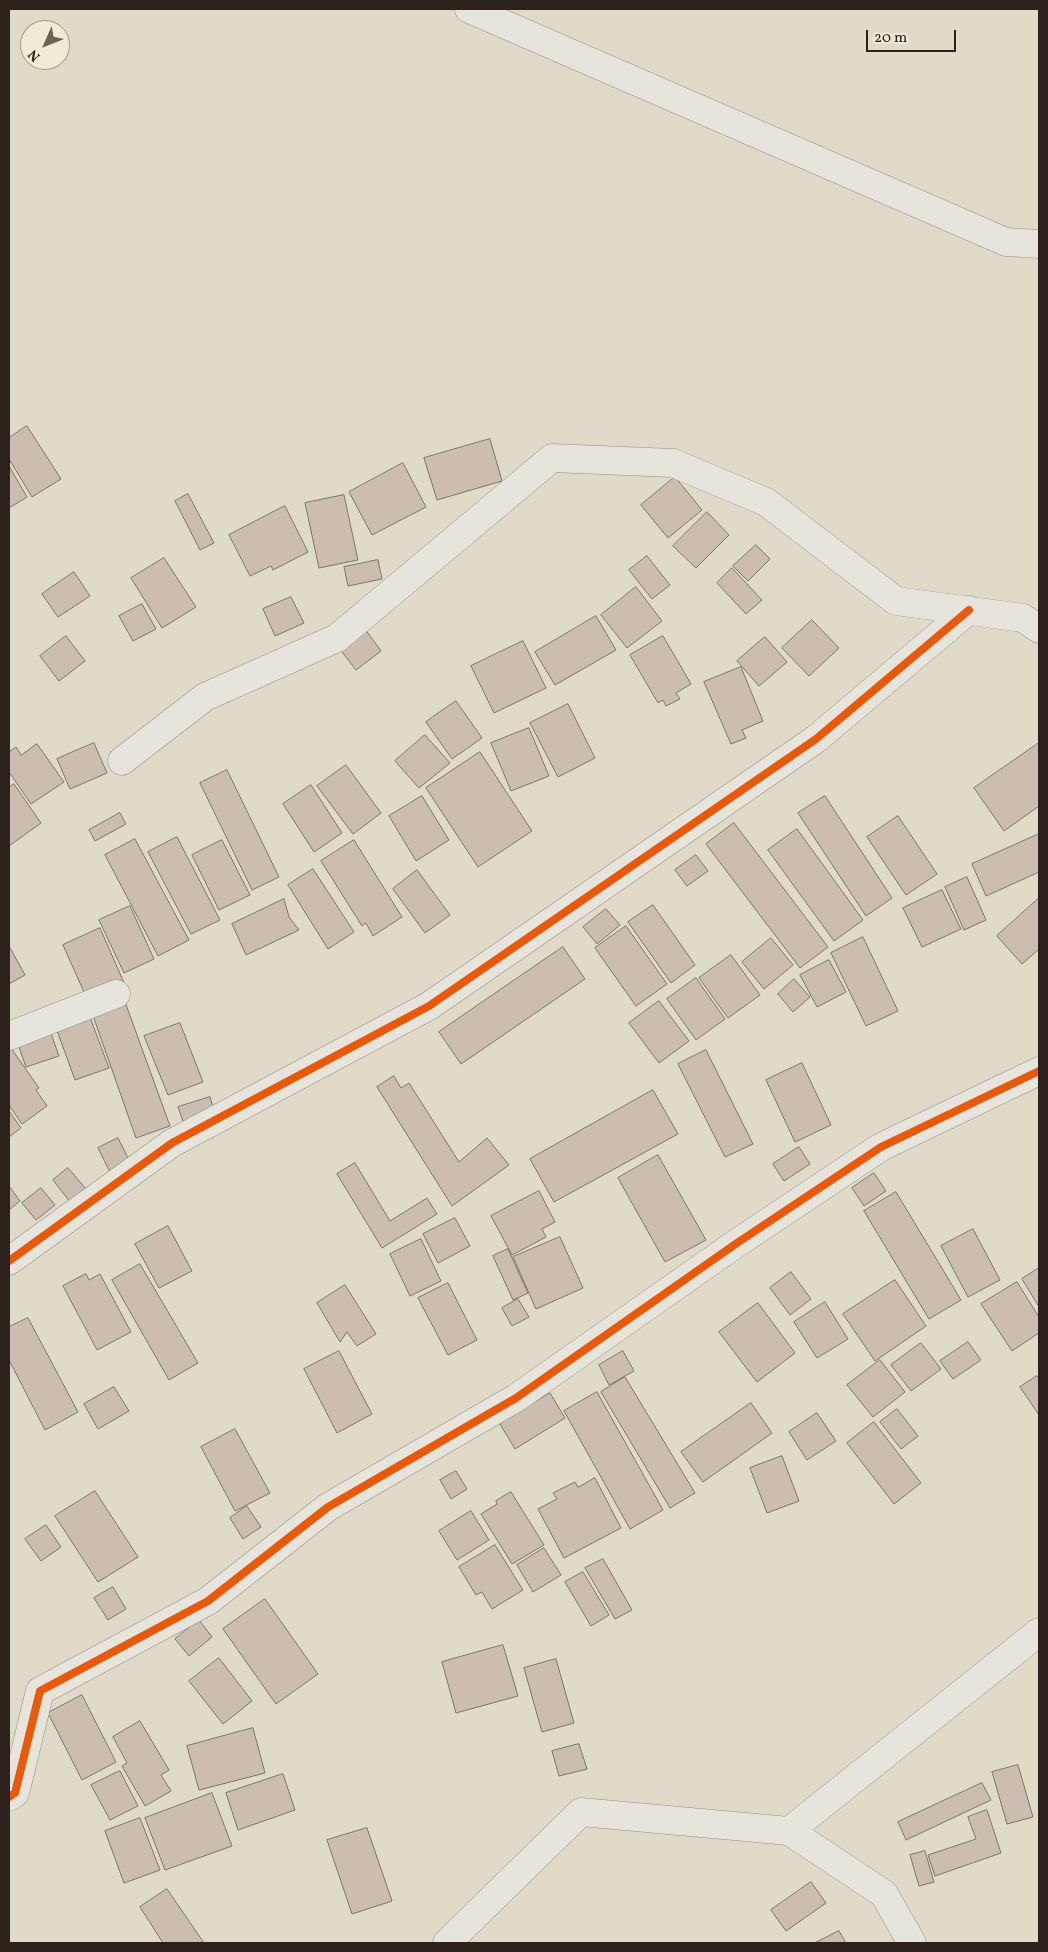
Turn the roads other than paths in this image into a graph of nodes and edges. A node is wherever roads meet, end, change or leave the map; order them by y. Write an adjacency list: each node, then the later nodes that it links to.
1 (469, 9): 2 (street)
2 (1039, 244)
3 (968, 610): 4 (street); 5 (street); 9 (street)
4 (1039, 629)
5 (122, 761)
6 (116, 994): 7 (street)
7 (9, 1036)
8 (1039, 1071): 11 (street)
9 (9, 1261)
10 (1039, 1632): 12 (street)
11 (9, 1797)
12 (789, 1832): 13 (street); 14 (street)
13 (447, 1943)
14 (912, 1943)

